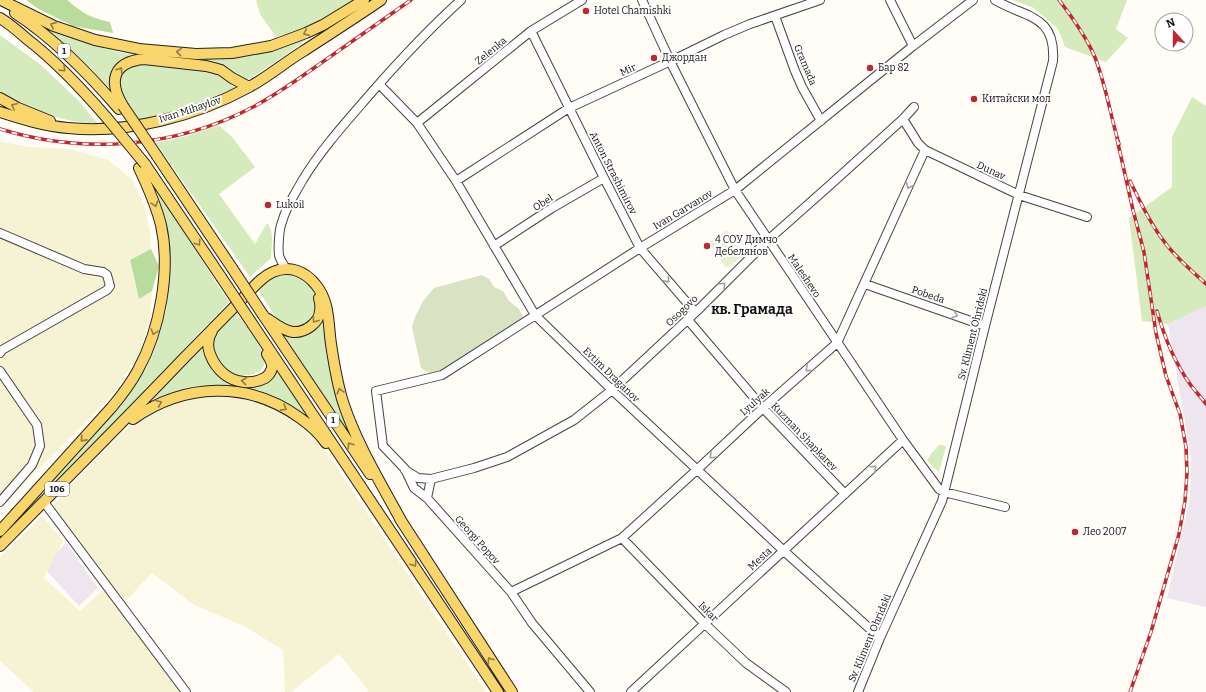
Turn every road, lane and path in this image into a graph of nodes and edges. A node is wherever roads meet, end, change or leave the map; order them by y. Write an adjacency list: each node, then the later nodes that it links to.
1 (366, 0): 10 (main road, one-way to 10); 15 (main road, Ivan Mihaylov)
2 (381, 0): 15 (main road, Ivan Mihaylov)
3 (461, 0): 17 (street)
4 (582, 0): 13 (street, Zelenka)
5 (642, 0): 16 (street, Maleshevo)
6 (820, 0): 11 (street, Mir)
7 (890, 0): 14 (street)
8 (973, 0): 14 (street, Ivan Garvanov)
9 (995, 0): 33 (street, Sv. Kliment Ohridski)
10 (0, 1): 20 (main road, 1)
11 (775, 16): 16 (street, Mir); 25 (street, Gramada)
12 (1, 19): 29 (main road, 1, one-way to 29, bridge)
13 (531, 31): 22 (street, Anton Strashimirov); 26 (street, Zelenka)
14 (913, 46): 25 (street, Ivan Garvanov)
15 (301, 52): 18 (main road, Ivan Mihaylov)
16 (670, 61): 22 (street, Mir); 32 (street, Maleshevo)
17 (379, 84): 26 (street, Evtim Draganov); 39 (street)
18 (249, 87): 20 (main road, one-way to 18); 27 (main road, Ivan Mihaylov)
19 (0, 98): 27 (main road, one-way to 19)
20 (121, 107): 43 (main road, 1, bridge)
21 (914, 107): 24 (street, Osogovo)
22 (569, 108): 30 (street, Anton Strashimirov); 31 (street, Mir)
23 (0, 112): 27 (main road)
24 (903, 119): 28 (street, Dunav); 36 (street, Osogovo)
25 (821, 121): 32 (street, Ivan Garvanov)
26 (417, 123): 31 (street, Evtim Draganov)
27 (91, 130)
28 (925, 150): 33 (street, Dunav); 41 (street, Lyulyak, one-way to 41)
29 (142, 166): 47 (main road, 1, one-way to 47, bridge); 67 (main road, one-way to 67)
30 (604, 178): 37 (street, Obel); 38 (street, Anton Strashimirov)
31 (456, 182): 37 (street, Evtim Draganov)
32 (735, 190): 36 (street, Maleshevo); 38 (street, Ivan Garvanov)
33 (1019, 195): 34 (street, Dunav); 48 (street, Sv. Kliment Ohridski)
34 (1087, 217)
35 (0, 233): 50 (street)
36 (768, 240): 42 (street, Osogovo, one-way to 36); 49 (street, Maleshevo)
37 (494, 246): 44 (street, Evtim Draganov)
38 (640, 248): 42 (street, Anton Strashimirov, one-way to 42); 44 (street, Ivan Garvanov)
39 (286, 269): 40 (main road); 46 (main road, 106)
40 (315, 283): 43 (main road, one-way to 43); 66 (main road, one-way to 40)
41 (865, 284): 48 (street, Pobeda, one-way to 48); 49 (street, Lyulyak)
42 (695, 312): 45 (street, Osogovo)
43 (263, 315): 66 (main road, 1, one-way to 43)
44 (535, 315): 52 (street, Evtim Draganov); 53 (street, Ivan Garvanov)
45 (688, 320): 52 (street, Osogovo); 54 (street, Kuzman Shapkarev)
46 (217, 323): 47 (main road, one-way to 46); 55 (main road, 106)
47 (253, 325): 68 (main road, 1)
48 (985, 326): 60 (street, Sv. Kliment Ohridski)
49 (837, 343): 54 (street, Lyulyak, one-way to 54); 56 (street, Maleshevo)
50 (0, 353)
51 (0, 371): 63 (street)
52 (612, 390): 58 (street, Evtim Draganov); 59 (street, Osogovo)
53 (376, 391): 57 (street, Georgi Popov)
54 (763, 408): 58 (street, Lyulyak, one-way to 58); 61 (street, Kuzman Shapkarev)
55 (115, 432): 64 (main road, 106); 68 (main road, one-way to 68)
56 (903, 440): 60 (street, Maleshevo); 61 (street, Mesta, one-way to 56)
57 (405, 469): 59 (street); 62 (street, Georgi Popov)
58 (698, 469): 69 (street, Lyulyak); 71 (street, Evtim Draganov)
59 (431, 480): 62 (street)
60 (944, 492): 65 (street); 74 (street, Sv. Kliment Ohridski)
61 (845, 494): 71 (street, Mesta)
62 (427, 498): 72 (street, Georgi Popov)
63 (0, 502)
64 (44, 502): 70 (main road, 106); 75 (street)
65 (1005, 507)
66 (403, 524): 77 (main road, 1, one-way to 66)
67 (0, 531)
68 (392, 532): 76 (main road, 1, one-way to 76)
69 (622, 538): 72 (street, Lyulyak); 73 (street, Iskar)
70 (0, 546)
71 (784, 551): 73 (street, Mesta); 74 (street, Evtim Draganov)
72 (511, 592): 78 (street, Georgi Popov)
73 (705, 624): 79 (street, Mesta); 80 (street, Iskar)
74 (880, 638): 81 (street, Sv. Kliment Ohridski)
75 (186, 692)
76 (498, 692)
77 (512, 692)
78 (590, 692)
79 (631, 692)
80 (786, 692)
81 (858, 692)

